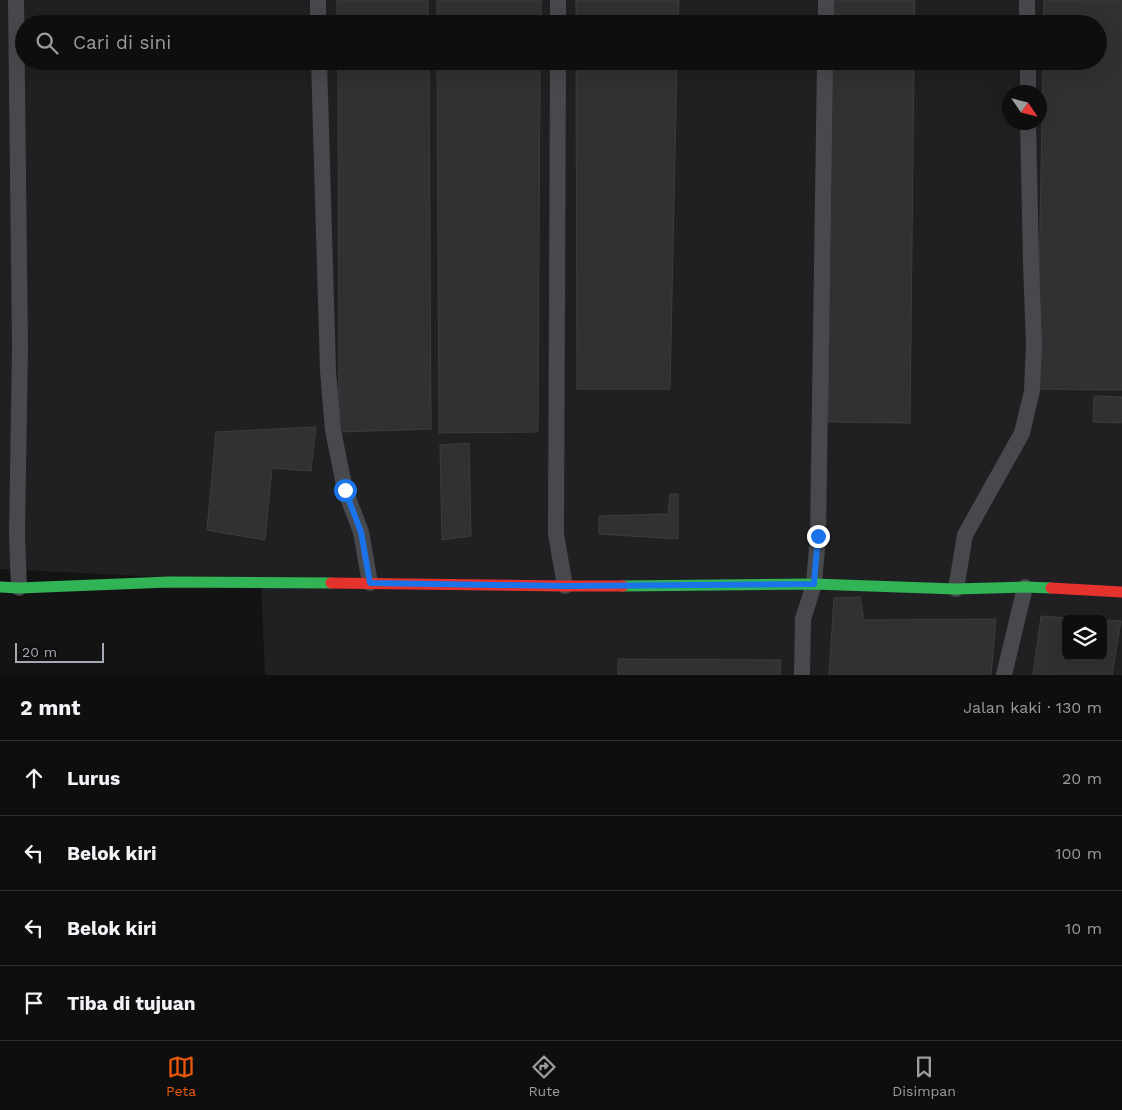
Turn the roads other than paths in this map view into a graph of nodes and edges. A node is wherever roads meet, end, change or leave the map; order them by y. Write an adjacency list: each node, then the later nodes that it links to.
1 (16, 0): 6 (lane)
2 (318, 0): 7 (lane)
3 (558, 0): 8 (lane)
4 (826, 0): 9 (lane)
5 (1027, 0): 10 (lane)
6 (16, 15)
7 (318, 15)
8 (558, 15)
9 (826, 15)
10 (1027, 15)
11 (17, 70): 23 (lane)
12 (319, 70): 18 (lane)
13 (558, 70): 20 (lane)
14 (825, 70): 19 (lane)
15 (1028, 70): 16 (lane)
16 (1028, 85)
17 (1028, 130): 24 (lane)
18 (370, 583): 20 (street); 23 (street)
19 (814, 584): 20 (street); 24 (street); 26 (lane)
20 (565, 586)
21 (1025, 586): 24 (street); 25 (street); 27 (lane)
22 (0, 587): 23 (street)
23 (19, 588)
24 (956, 589)
25 (1122, 592)
26 (802, 675)
27 (1004, 675)

